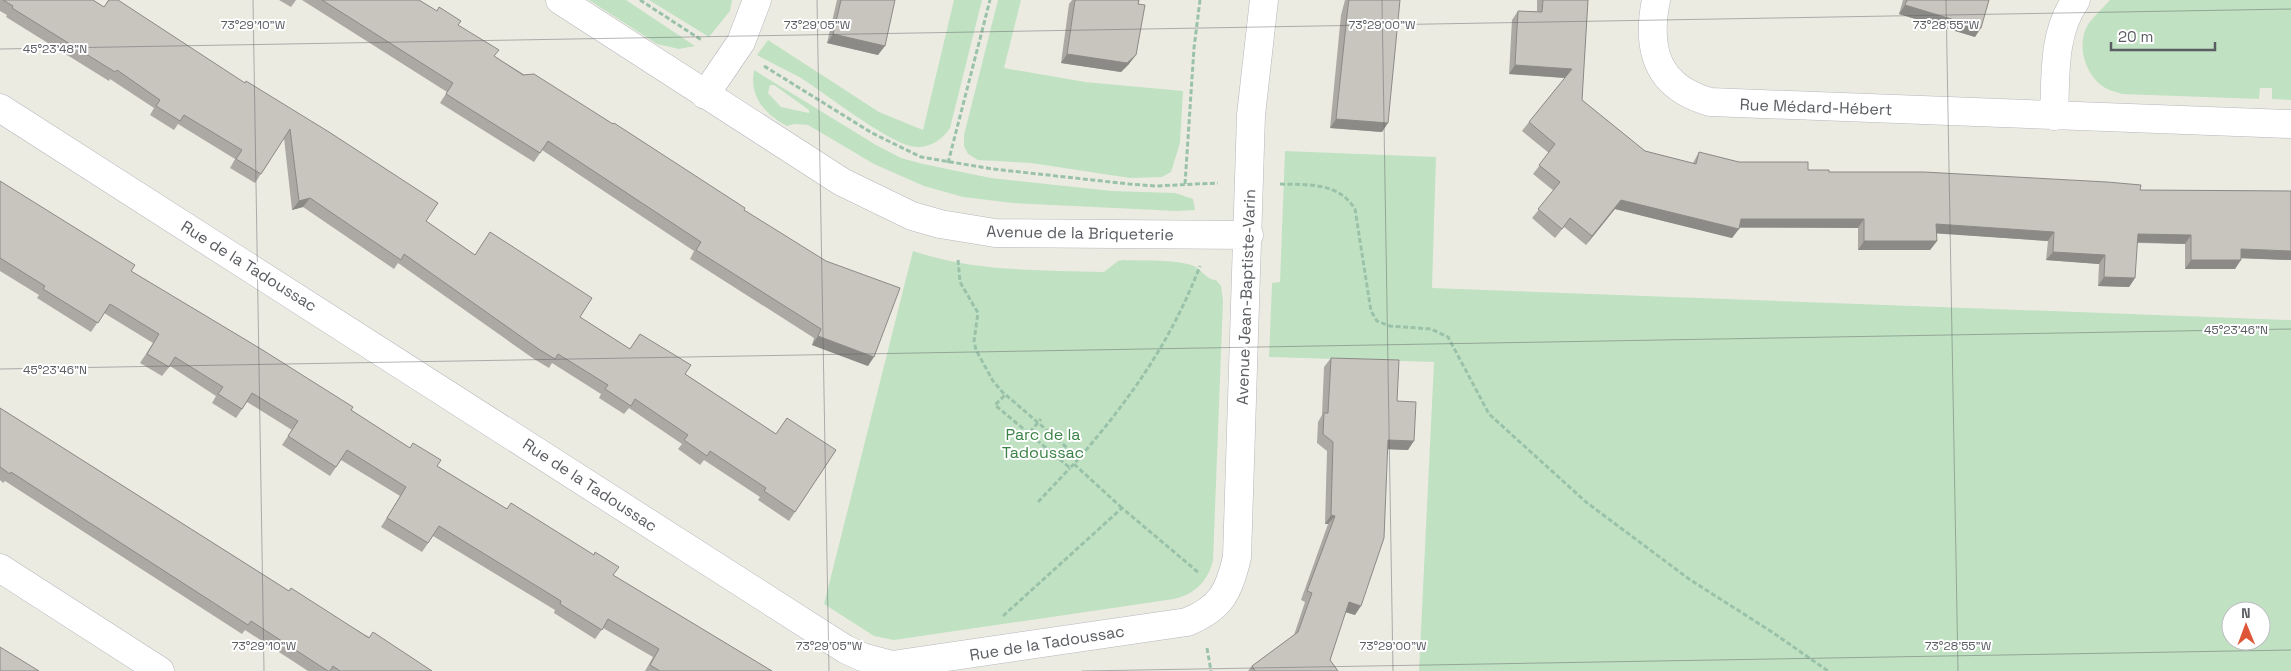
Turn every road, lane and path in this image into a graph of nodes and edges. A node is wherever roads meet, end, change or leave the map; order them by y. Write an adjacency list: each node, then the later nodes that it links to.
1 (560, 0): 11 (street, Avenue de la Briqueterie)
2 (640, 0): 9 (path)
3 (757, 0): 11 (street)
4 (990, 0): 15 (path)
5 (1200, 0): 17 (path)
6 (1264, 0): 19 (street, Avenue Jean-Baptiste-Varin)
7 (1656, 0): 13 (street, Rue Médard-Hébert)
8 (2076, 0): 13 (street)
9 (703, 42)
10 (756, 61): 15 (path)
11 (706, 95): 19 (street, Avenue de la Briqueterie)
12 (0, 108): 32 (street, Rue de la Tadoussac)
13 (2054, 116): 14 (street, Rue Médard-Hébert)
14 (2291, 124)
15 (948, 162): 17 (path)
16 (1214, 183): 17 (path)
17 (1186, 184)
18 (1280, 184): 37 (path)
19 (1248, 235): 32 (street, Avenue Jean-Baptiste-Varin)
20 (958, 259): 22 (path)
21 (1201, 265): 26 (path)
22 (1005, 395): 23 (path); 24 (path)
23 (1039, 420): 24 (path); 26 (path)
24 (1028, 433): 25 (path); 28 (path)
25 (1025, 438)
26 (1079, 458): 27 (path)
27 (1074, 464): 28 (path); 30 (path)
28 (1070, 468): 29 (path)
29 (1038, 502)
30 (1122, 508): 32 (path); 33 (path)
31 (0, 568): 35 (street)
32 (1216, 586)
33 (998, 620)
34 (1206, 640): 36 (path)
35 (160, 671)
36 (1210, 671)
37 (1828, 671)

